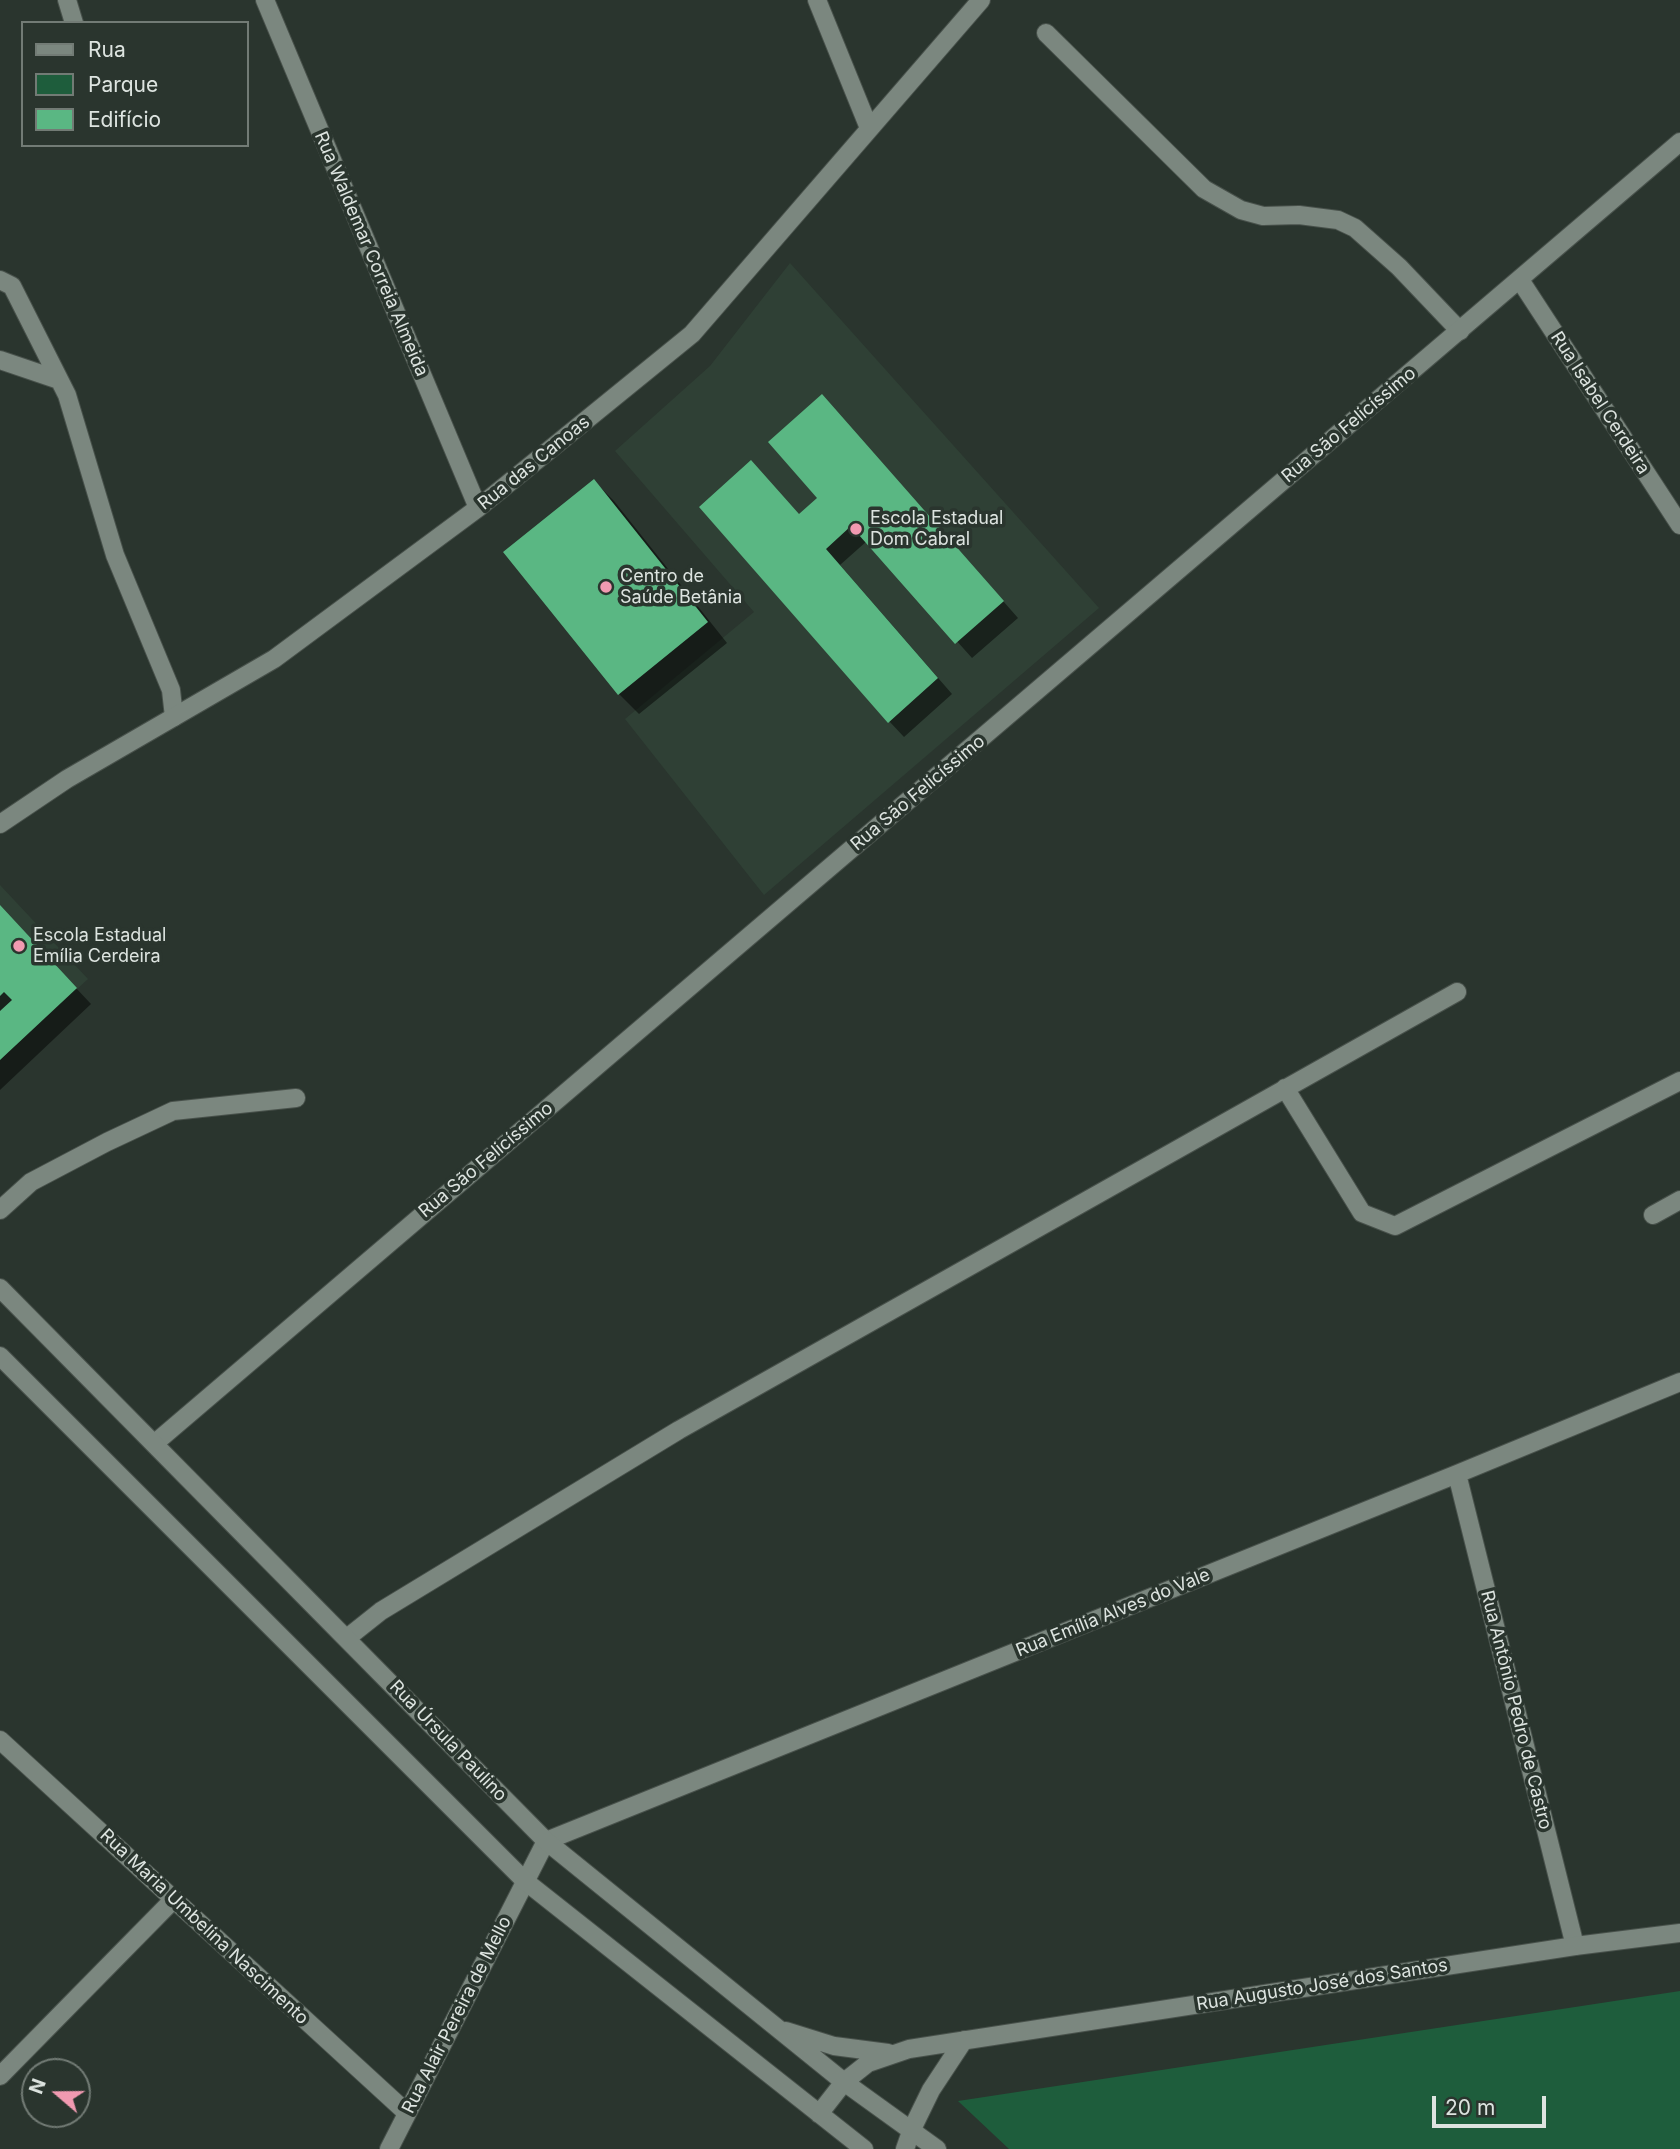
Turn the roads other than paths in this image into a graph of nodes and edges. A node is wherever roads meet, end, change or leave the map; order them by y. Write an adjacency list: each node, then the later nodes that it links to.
1 (67, 0): 5 (street)
2 (265, 0): 14 (street, Rua Waldemar Correia Almeida)
3 (817, 0): 7 (street)
4 (981, 0): 7 (street, Rua das Canoas)
5 (73, 21)
6 (1046, 33): 11 (street)
7 (869, 128): 14 (street, Rua das Canoas)
8 (1680, 142): 10 (street, Rua São Felicíssimo)
9 (0, 280): 13 (street)
10 (1520, 280): 11 (street, Rua São Felicíssimo); 15 (street, Rua Isabel Cerdeira)
11 (1460, 331): 28 (street, Rua São Felicíssimo)
12 (0, 360): 13 (street)
13 (59, 380): 16 (street)
14 (478, 508): 16 (street, Rua das Canoas)
15 (1680, 525)
16 (174, 717): 17 (street, Rua das Canoas)
17 (0, 824)
18 (1457, 992): 20 (street)
19 (1680, 1081): 20 (street)
20 (1284, 1088): 30 (street)
21 (296, 1098): 23 (street)
22 (1680, 1200): 24 (street)
23 (0, 1210)
24 (1653, 1215)
25 (0, 1288): 28 (street, Rua Úrsula Paulino)
26 (0, 1356): 33 (street)
27 (1680, 1382): 29 (street, Rua Emília Alves do Vale)
28 (155, 1443): 30 (street, Rua Úrsula Paulino)
29 (1457, 1474): 32 (street, Rua Emília Alves do Vale); 36 (street, Rua Antônio Pedro de Castro)
30 (347, 1638): 32 (street, Rua Úrsula Paulino)
31 (0, 1740): 34 (street, Rua Maria Umbelina Nascimento)
32 (546, 1841): 33 (street, Rua Alair Pereira de Mello); 37 (street, Rua Úrsula Paulino)
33 (524, 1881): 42 (street, Rua Alair Pereira de Mello); 43 (street)
34 (174, 1899): 40 (street); 42 (street, Rua Maria Umbelina Nascimento)
35 (1680, 1933): 36 (street, Rua Augusto José dos Santos)
36 (1576, 1946): 38 (street, Rua Augusto José dos Santos)
37 (777, 2029): 39 (street); 41 (street, Rua Úrsula Paulino)
38 (964, 2040): 39 (street, Rua Augusto José dos Santos); 44 (street)
39 (895, 2054): 41 (street, Rua Augusto José dos Santos)
40 (0, 2076)
41 (844, 2082): 43 (street, Rua Augusto José dos Santos); 44 (street, Rua Úrsula Paulino)
42 (407, 2113): 45 (street, Rua Alair Pereira de Mello)
43 (819, 2115): 47 (street)
44 (912, 2129): 48 (street); 49 (street, Rua Úrsula Paulino)
45 (391, 2144): 46 (street)
46 (377, 2149)
47 (864, 2149)
48 (905, 2149)
49 (937, 2149)

